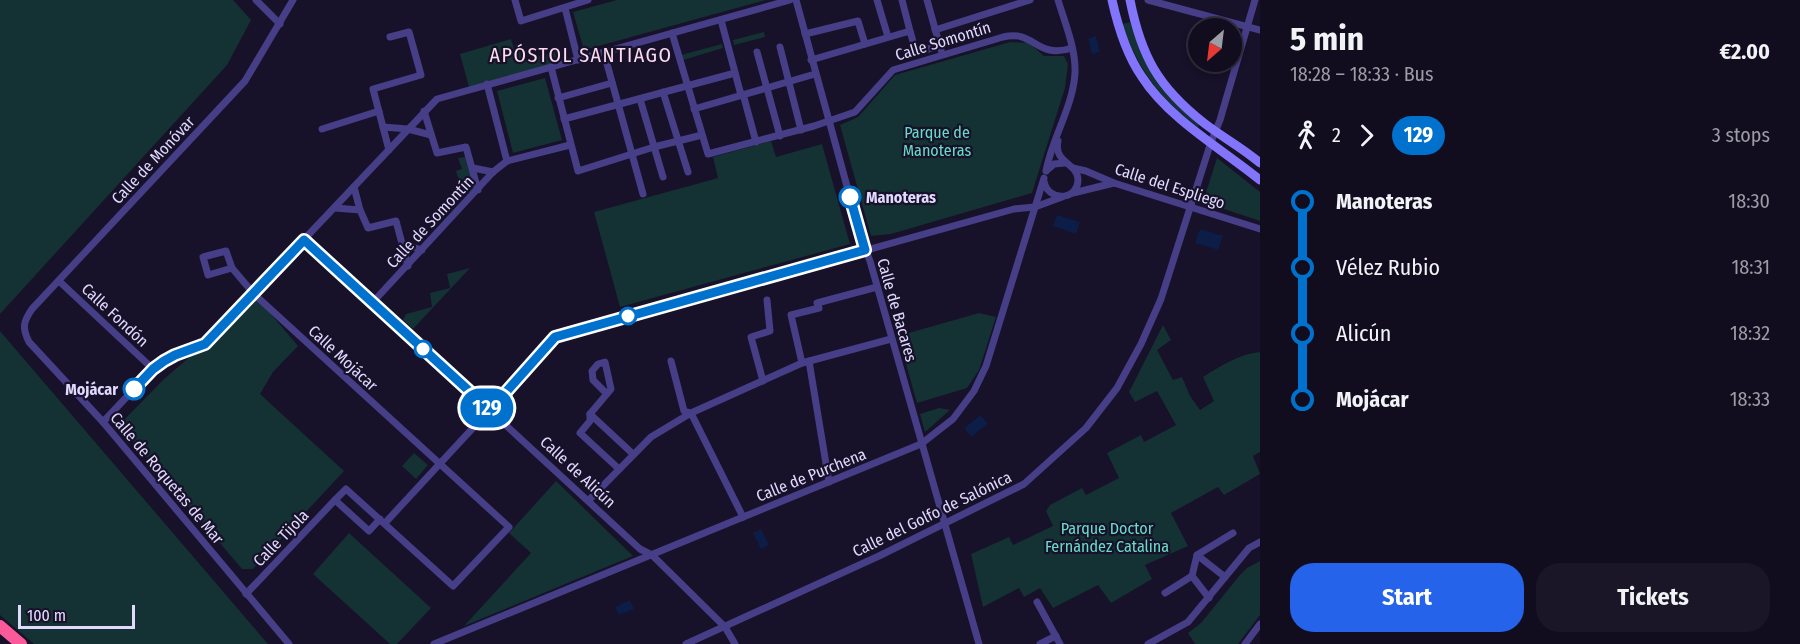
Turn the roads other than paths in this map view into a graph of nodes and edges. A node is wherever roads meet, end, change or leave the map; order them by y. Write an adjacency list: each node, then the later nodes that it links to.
1 (256, 0): 19 (street)
2 (293, 0): 19 (street, Calle de Monóvar)
3 (515, 0): 17 (street)
4 (588, 0): 17 (street)
5 (790, 0): 18 (street)
6 (796, 0): 25 (street, Calle de Bacares)
7 (877, 0): 26 (street)
8 (902, 0): 23 (street)
9 (927, 0): 21 (street)
10 (1030, 0): 16 (street)
11 (1058, 0): 31 (street, Calle de Purchena)
12 (1112, 0): 66 (street)
13 (1130, 0): 60 (street)
14 (1148, 0): 20 (street)
15 (1255, 0): 20 (street, Calle del Golfo de Salónica)
16 (1006, 4): 21 (street)
17 (566, 8): 35 (street)
18 (721, 20): 24 (street); 38 (street)
19 (280, 24): 98 (street, Calle de Monóvar)
20 (1248, 27): 22 (street); 60 (street, Calle del Golfo de Salónica)
21 (935, 30): 29 (street)
22 (1260, 30)
23 (910, 31): 26 (street); 29 (street)
24 (672, 33): 33 (street); 43 (street, Calle Somontín)
25 (805, 34): 28 (street); 36 (street, Calle de Bacares)
26 (888, 37): 28 (street)
27 (390, 38): 51 (street)
28 (865, 44): 36 (street)
29 (940, 46): 34 (street)
30 (780, 47): 40 (street)
31 (1072, 48): 34 (street, Calle Somontín); 56 (street, Calle de Purchena)
32 (757, 52): 44 (street)
33 (604, 53): 35 (street); 41 (street)
34 (942, 55): 54 (street, Calle Somontín)
35 (578, 60): 37 (street)
36 (812, 60): 39 (street, Calle de Bacares)
37 (550, 67): 42 (street); 47 (street)
38 (735, 73): 43 (street); 46 (street)
39 (815, 74): 40 (street); 54 (street, Calle de Bacares)
40 (789, 82): 44 (street); 59 (street)
41 (612, 83): 47 (street); 49 (street)
42 (487, 84): 52 (street); 71 (street)
43 (688, 86): 45 (street); 50 (street, Calle Somontín)
44 (766, 88): 46 (street); 63 (street)
45 (663, 92): 48 (street); 64 (street)
46 (742, 95): 50 (street); 65 (street)
47 (558, 98): 53 (street)
48 (640, 99): 49 (street); 68 (street)
49 (618, 105): 53 (street); 70 (street)
50 (694, 109): 62 (street, Calle Somontín)
51 (379, 111): 55 (street); 57 (street)
52 (424, 111): 58 (street); 61 (street)
53 (564, 119): 67 (street)
54 (829, 122): 59 (street, Calle Somontín); 95 (street, Calle de Bacares)
55 (383, 127): 58 (street); 69 (street)
56 (1061, 127): 72 (street, Calle de Purchena); 78 (street, Calle de Purchena)
57 (322, 129)
58 (408, 129): 61 (street); 69 (street)
59 (801, 129): 63 (street, Calle Somontín)
60 (1216, 131): 66 (street, Calle del Golfo de Salónica); 73 (street)
61 (431, 135): 74 (street)
62 (702, 135): 64 (street); 65 (street, Calle Somontín)
63 (780, 136): 65 (street, Calle Somontín)
64 (678, 141): 68 (street); 77 (street)
65 (756, 142)
66 (1211, 142): 80 (street); 89 (street, Calle del Golfo de Salónica)
67 (570, 145): 70 (street); 71 (street, Calle de Somontín)
68 (654, 147): 70 (street); 79 (street)
69 (389, 150): 82 (street)
70 (632, 154): 84 (street)
71 (507, 161): 76 (street, Calle de Somontín)
72 (1065, 163): 75 (street); 78 (street)
73 (1260, 163)
74 (473, 168): 76 (street); 83 (street)
75 (1073, 168): 81 (street, Calle del Espliego); 85 (street)
76 (493, 172): 83 (street, Calle de Somontín)
77 (688, 172)
78 (1045, 175): 86 (street); 87 (street, Calle de Purchena)
79 (663, 177)
80 (1260, 180)
81 (1114, 183): 85 (street); 89 (street, Calle del Espliego)
82 (354, 187): 88 (street); 90 (street)
83 (478, 190): 94 (street, Calle de Somontín)
84 (643, 194)
85 (1071, 194): 86 (street)
86 (1062, 197): 87 (street)
87 (1035, 207): 95 (street); 114 (street, Calle de Purchena)
88 (335, 208): 90 (street); 92 (street)
89 (1190, 208): 91 (street, Calle del Espliego); 123 (street, Calle del Golfo de Salónica)
90 (360, 210): 93 (street)
91 (1260, 229)
92 (304, 240): 100 (street); 102 (street, Calle de Alicún)
93 (402, 243): 94 (street); 96 (street)
94 (422, 250): 96 (street, Calle de Somontín)
95 (865, 250): 99 (street, Calle de Bacares); 110 (street)
96 (408, 266): 102 (street, Calle de Somontín)
97 (232, 268): 97 (street, Calle Mojácar); 100 (street, Calle Mojácar)
98 (59, 281): 103 (street, Calle de Monóvar); 107 (street, Calle Fondón)
99 (877, 287): 104 (street, Calle de Bacares); 106 (street)
100 (254, 294): 107 (street); 116 (street, Calle Mojácar)
101 (766, 300): 108 (street)
102 (373, 302): 110 (street, Calle de Alicún)
103 (23, 330): 113 (street, Calle de Roquetas de Mar)
104 (891, 339): 106 (street); 114 (street, Calle de Bacares)
105 (671, 361): 111 (street)
106 (806, 362): 108 (street); 118 (street)
107 (153, 369): 113 (street)
108 (763, 381): 111 (street)
109 (607, 394): 112 (street)
110 (490, 410): 116 (street); 120 (street, Calle de Alicún)
111 (692, 413): 115 (street); 121 (street)
112 (590, 414): 115 (street); 117 (street)
113 (103, 422): 133 (street, Calle de Roquetas de Mar)
114 (921, 444): 118 (street, Calle de Purchena); 123 (street, Calle de Bacares)
115 (633, 454): 117 (street)
116 (440, 465): 122 (street); 122 (street, Calle Mojácar)
117 (619, 469): 120 (street)
118 (829, 482): 121 (street, Calle de Purchena)
119 (335, 500): 122 (street); 122 (street); 133 (street, Calle Tijola)
120 (589, 500): 128 (street, Calle de Alicún)
121 (743, 517): 128 (street, Calle de Purchena)
122 (382, 521)
123 (944, 523): 138 (street, Calle del Golfo de Salónica); 145 (street, Calle de Bacares)
124 (1233, 533): 129 (street)
125 (1260, 542): 126 (street)
126 (1249, 548): 127 (street); 131 (street)
127 (1260, 550)
128 (652, 555): 138 (street, Calle de Alicún); 142 (street, Calle de Purchena)
129 (1197, 555): 130 (street); 131 (street)
130 (1192, 576): 132 (street); 134 (street)
131 (1225, 577): 134 (street)
132 (1165, 593)
133 (246, 594): 141 (street, Calle de Roquetas de Mar)
134 (1209, 598): 148 (street)
135 (1037, 602): 139 (street)
136 (1260, 624): 149 (street)
137 (0, 626): 140 (highway)
138 (725, 627): 143 (street, Calle del Golfo de Salónica); 144 (street, Calle de Alicún)
139 (1056, 636): 146 (street); 147 (street)
140 (21, 644)
141 (289, 644)
142 (434, 644)
143 (686, 644)
144 (735, 644)
145 (980, 644)
146 (1040, 644)
147 (1060, 644)
148 (1148, 644)
149 (1245, 644)

